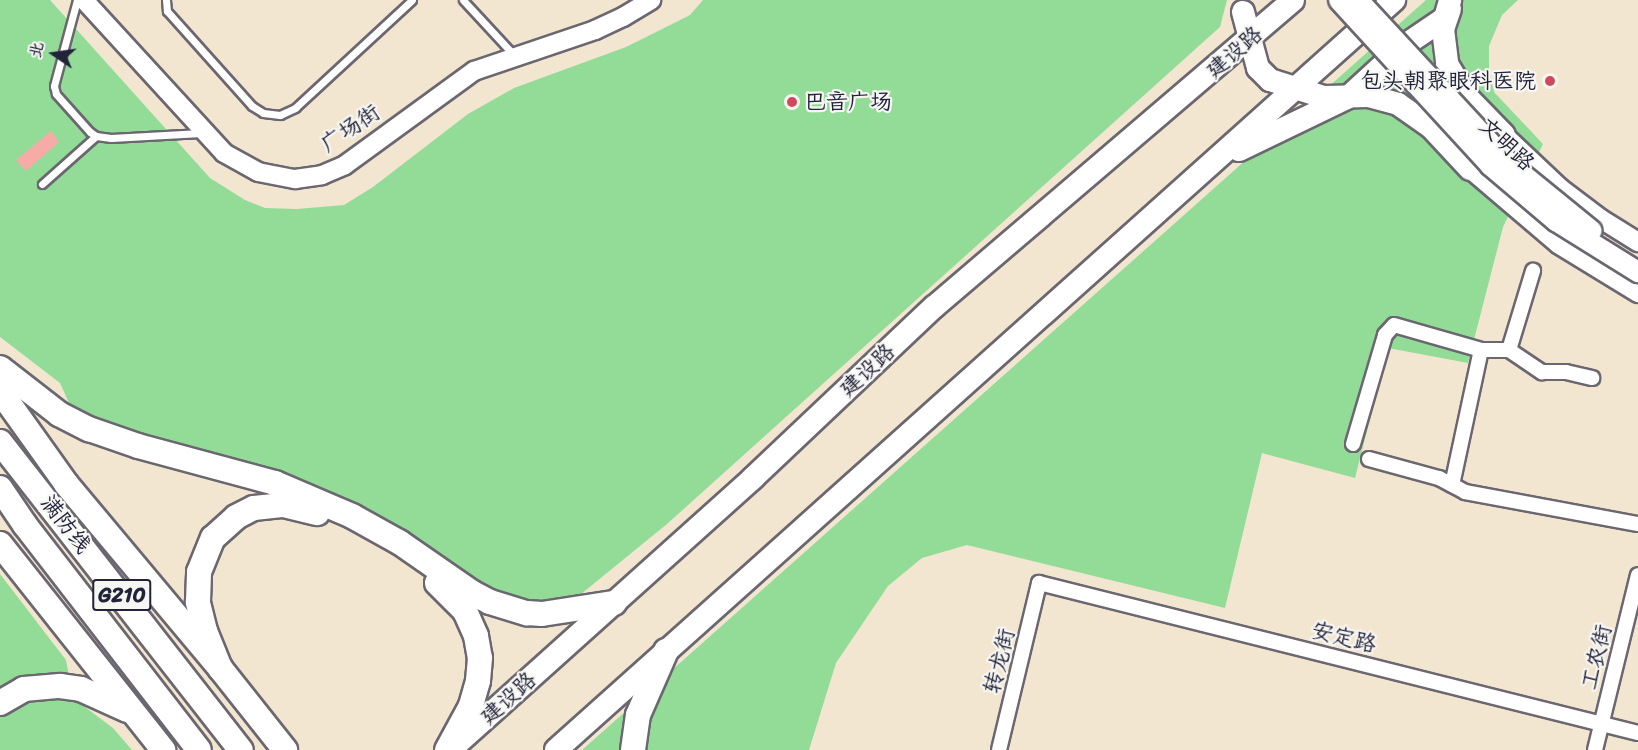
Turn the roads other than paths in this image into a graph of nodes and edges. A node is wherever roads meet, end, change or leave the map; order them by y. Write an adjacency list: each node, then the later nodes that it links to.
1 (77, 0): 20 (lane)
2 (84, 0): 18 (street, 广场街)
3 (166, 0): 4 (lane)
4 (412, 0)
5 (463, 0): 14 (lane)
6 (651, 0): 14 (street, 广场街)
7 (1293, 0): 13 (main road, 建设路)
8 (1339, 0): 27 (main road, 文明路, bridge)
9 (1358, 0): 25 (main road, 文明路, bridge)
10 (1394, 0): 16 (main road)
11 (1245, 6): 13 (main road); 15 (main road)
12 (1450, 6): 17 (main road); 19 (main road)
13 (1252, 37): 15 (main road, 建设路); 16 (main road)
14 (514, 56): 18 (street, 广场街)
15 (1215, 69): 45 (main road, 建设路)
16 (1298, 87): 17 (main road); 21 (main road)
17 (1347, 98): 21 (main road); 22 (main road)
18 (203, 133): 20 (lane)
19 (1504, 135): 24 (street, 文明路)
20 (96, 136): 23 (lane)
21 (1222, 157): 46 (main road)
22 (1470, 169): 28 (street, 文明路)
23 (42, 184)
24 (1638, 242)
25 (1638, 259)
26 (1533, 271): 30 (street)
27 (1638, 272)
28 (1638, 293)
29 (1481, 350): 30 (street); 36 (street); 38 (street)
30 (1509, 350): 32 (street)
31 (0, 368): 45 (highway)
32 (1592, 378)
33 (0, 391): 47 (highway)
34 (0, 429): 40 (highway)
35 (0, 442): 40 (highway, 满防线 / G210)
36 (1353, 444)
37 (1369, 459): 38 (street)
38 (1452, 485): 41 (street)
39 (0, 488): 53 (highway, 满防线 / G210)
40 (43, 494): 54 (highway, 满防线 / G210)
41 (1638, 524)
42 (0, 544): 49 (highway)
43 (1638, 575): 50 (street, 工农街)
44 (1040, 583): 50 (street, 安定路); 59 (street, 转龙街)
45 (614, 603): 56 (main road, 建设路)
46 (666, 651): 57 (main road); 58 (highway)
47 (220, 668): 55 (highway); 56 (highway)
48 (0, 703): 49 (highway)
49 (135, 714): 52 (highway)
50 (1601, 723): 51 (street, 安定路); 60 (street, 工农街)
51 (1638, 733)
52 (163, 750)
53 (199, 750)
54 (241, 750)
55 (285, 750)
56 (448, 750)
57 (556, 750)
58 (633, 750)
59 (999, 750)
60 (1595, 750)

